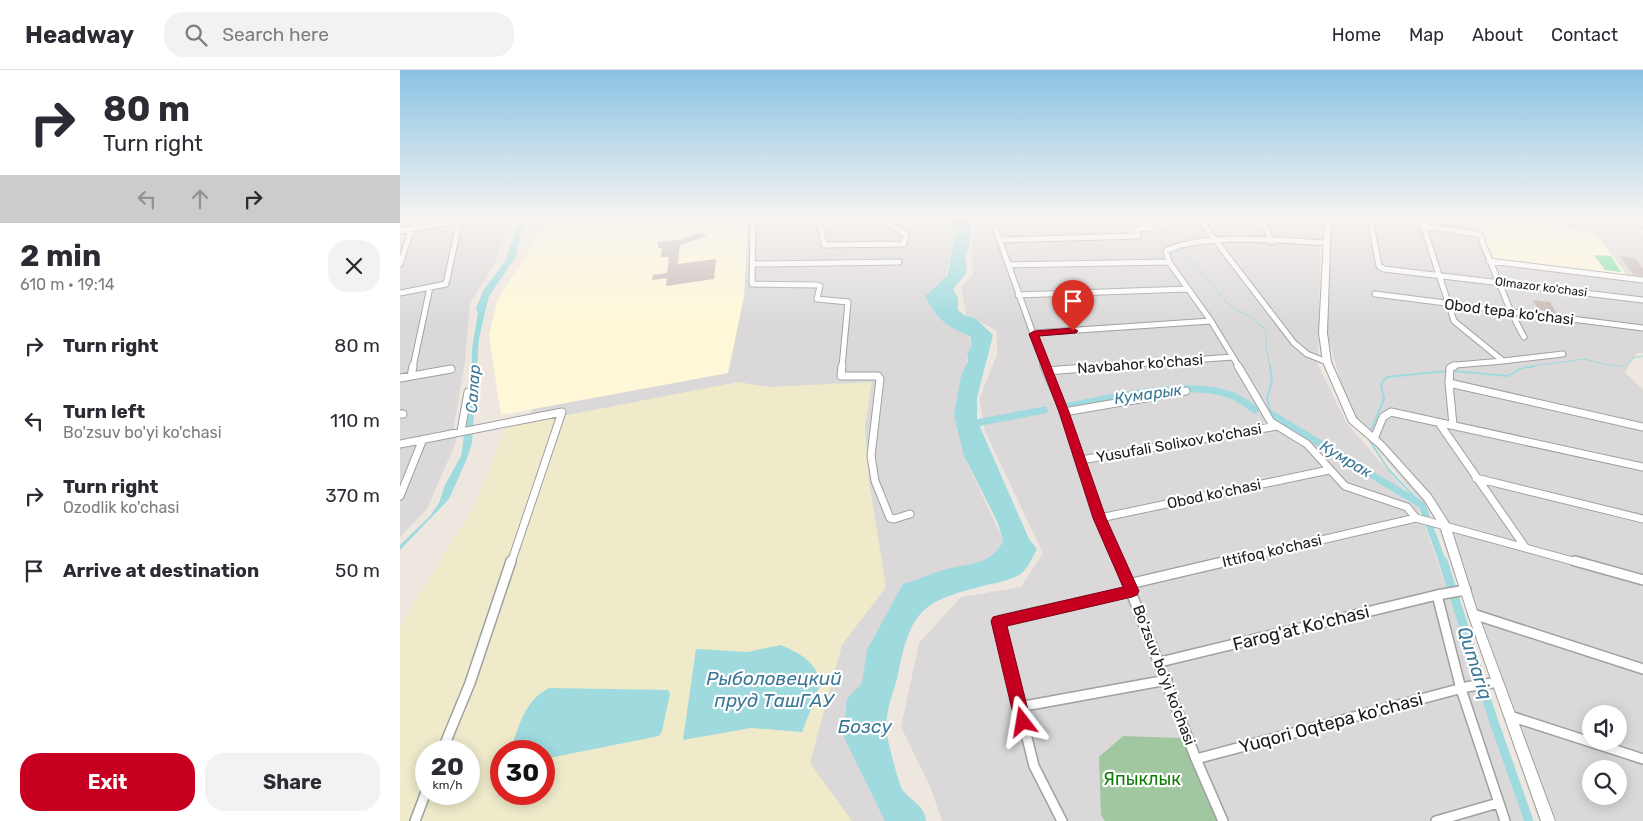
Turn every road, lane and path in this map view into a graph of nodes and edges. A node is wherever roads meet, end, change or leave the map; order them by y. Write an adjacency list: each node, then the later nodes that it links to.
1 (453, 254): 18 (street)
2 (753, 254): 13 (street)
3 (1005, 254): 14 (street, Bo'zsuv bo'yi ko'chasi)
4 (1167, 254): 12 (street)
5 (1227, 254): 33 (street)
6 (1327, 254): 33 (street)
7 (1377, 254): 15 (street, Olmazor ko'chasi)
8 (1431, 254): 15 (street)
9 (1486, 254): 10 (street)
10 (1489, 261): 16 (street); 17 (street)
11 (899, 262): 13 (street)
12 (1168, 262): 14 (street); 19 (street)
13 (753, 264): 55 (street)
14 (1009, 265): 22 (street, Bo'zsuv bo'yi ko'chasi)
15 (1438, 276): 17 (street, Olmazor ko'chasi); 24 (street)
16 (1643, 280)
17 (1498, 282): 23 (street, Olmazor ko'chasi); 25 (street)
18 (430, 287): 20 (street); 36 (street)
19 (1188, 289): 22 (street); 26 (street)
20 (400, 293)
21 (1375, 294): 24 (street, Obod tepa ko'chasi)
22 (1018, 295): 28 (street, Bo'zsuv bo'yi ko'chasi)
23 (1643, 300)
24 (1448, 304): 25 (street, Obod tepa ko'chasi); 32 (street)
25 (1511, 312): 27 (street, Obod tepa ko'chasi); 29 (street)
26 (1211, 321): 28 (street); 31 (street)
27 (1643, 328)
28 (1034, 334): 35 (street, Bo'zsuv bo'yi ko'chasi)
29 (1524, 337)
30 (1563, 354): 32 (street)
31 (1233, 356): 35 (street, Navbahor ko'chasi); 43 (street)
32 (1503, 361): 38 (street)
33 (1327, 362): 48 (street)
34 (451, 369): 36 (street)
35 (1046, 371): 41 (street, Bo'zsuv bo'yi ko'chasi)
36 (411, 376): 37 (street)
37 (400, 378)
38 (1449, 383): 44 (street); 45 (street)
39 (1186, 391): 41 (street)
40 (468, 392): 46 (street)
41 (1064, 412): 50 (street, Bo'zsuv bo'yi ko'chasi)
42 (1439, 423): 44 (street); 48 (street); 53 (street)
43 (1277, 426): 50 (street, Yusufali Solixov ko'chasi); 52 (street)
44 (1453, 426): 51 (street)
45 (1643, 427)
46 (461, 431): 47 (street); 73 (street)
47 (423, 439): 49 (street); 54 (street)
48 (1374, 439): 59 (street)
49 (400, 444)
50 (1081, 460): 56 (street, Bo'zsuv bo'yi ko'chasi)
51 (1643, 467)
52 (1329, 470): 56 (street, Obod ko'chasi); 57 (street)
53 (1476, 478): 58 (street); 60 (street)
54 (400, 496)
55 (910, 514)
56 (1100, 518): 62 (street, Bo'zsuv bo'yi ko'chasi)
57 (1420, 519): 59 (street); 62 (street, Ittifoq ko'chasi)
58 (1643, 519)
59 (1442, 524): 60 (street); 63 (street)
60 (1525, 547): 61 (street)
61 (1643, 580)
62 (1131, 587): 66 (street, Bo'zsuv bo'yi ko'chasi); 71 (street, Ittifoq ko'chasi)
63 (1466, 590): 64 (street, Farog'at Ko'chasi); 65 (street)
64 (1439, 595): 66 (street, Farog'at Ko'chasi); 70 (street)
65 (1473, 614): 67 (street); 69 (street)
66 (1160, 662): 68 (street, Bo'zsuv bo'yi ko'chasi)
67 (1643, 669)
68 (1167, 680): 71 (street); 74 (street, Bo'zsuv bo'yi ko'chasi)
69 (1498, 682): 70 (street, Yuqori Oqtepa ko'chasi); 72 (street)
70 (1463, 688): 74 (street, Yuqori Oqtepa ko'chasi); 76 (street)
71 (1019, 707): 79 (street)
72 (1510, 716): 75 (street); 83 (street)
73 (447, 740)
74 (1196, 759): 80 (street, Bo'zsuv bo'yi ko'chasi)
75 (1643, 759)
76 (1498, 803): 81 (street); 82 (street)
77 (421, 805): 78 (street)
78 (415, 821)
79 (1062, 821)
80 (1223, 821)
81 (1436, 821)
82 (1506, 821)
83 (1548, 821)

